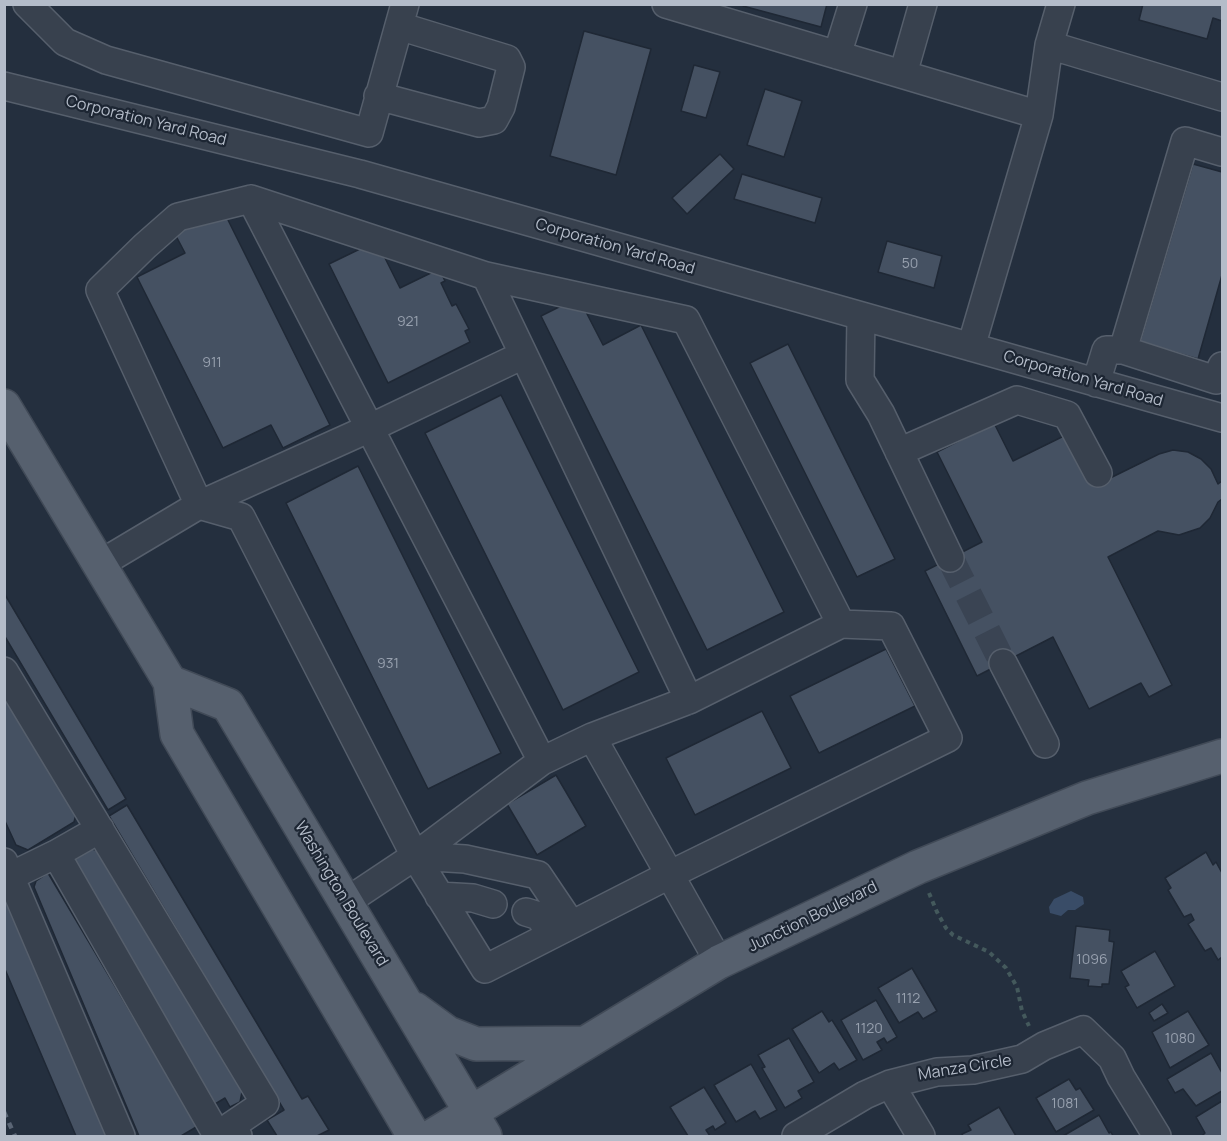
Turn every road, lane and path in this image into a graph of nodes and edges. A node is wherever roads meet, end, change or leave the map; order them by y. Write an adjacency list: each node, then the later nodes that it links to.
1 (27, 4): 14 (street)
2 (666, 4): 8 (street)
3 (853, 4): 8 (street)
4 (923, 4): 9 (street)
5 (1060, 4): 7 (street)
6 (402, 15): 11 (street); 11 (street)
7 (1049, 45): 12 (street); 13 (street)
8 (837, 55): 9 (street)
9 (903, 74): 13 (street)
10 (4, 86): 16 (street, Corporation Yard Road)
11 (378, 96): 14 (street)
12 (1222, 97)
13 (1039, 116): 20 (street)
14 (369, 134): 16 (street)
15 (1222, 152): 21 (street)
16 (360, 174): 19 (street, Corporation Yard Road)
17 (251, 200): 18 (street); 27 (street); 30 (street)
18 (486, 276): 22 (street); 33 (street)
19 (861, 316): 20 (street, Corporation Yard Road); 28 (street)
20 (971, 347): 24 (street, Corporation Yard Road)
21 (1123, 350): 23 (street); 24 (street)
22 (523, 355): 27 (street); 37 (street)
23 (1222, 366)
24 (1096, 383): 26 (street, Corporation Yard Road)
25 (4, 406): 32 (main road)
26 (1222, 418)
27 (369, 428): 30 (street); 41 (street)
28 (899, 452): 29 (street); 31 (street)
29 (1098, 473)
30 (199, 505): 32 (street); 44 (street)
31 (950, 558)
32 (100, 564): 36 (main road)
33 (841, 624): 37 (street); 47 (street)
34 (1003, 663): 39 (street)
35 (4, 671): 42 (street)
36 (170, 682): 49 (main road, Washington Boulevard); 61 (main road)
37 (689, 700): 38 (street)
38 (592, 737): 41 (street); 47 (street)
39 (1045, 744)
40 (1222, 756): 45 (main road, Junction Boulevard)
41 (542, 761): 44 (street)
42 (100, 829): 43 (street); 59 (street)
43 (56, 854): 46 (street); 59 (street)
44 (415, 856): 48 (street); 49 (street); 52 (street)
45 (918, 867): 53 (main road, Junction Boulevard); 56 (path)
46 (8, 869): 60 (street)
47 (669, 875): 52 (street); 53 (street)
48 (440, 896): 50 (street); 52 (street)
49 (346, 902): 54 (main road, Washington Boulevard)
50 (493, 904)
51 (526, 912): 52 (street)
52 (561, 929)
53 (719, 962): 55 (main road, Junction Boulevard)
54 (406, 1003): 55 (main road); 58 (main road, Washington Boulevard)
55 (583, 1043): 58 (main road, Junction Boulevard)
56 (1044, 1046): 57 (street, Manza Circle); 65 (street, Manza Circle)
57 (890, 1084): 63 (street, Manza Circle); 64 (street)
58 (478, 1125): 62 (main road, Junction Boulevard)
59 (225, 1134)
60 (121, 1137)
61 (414, 1137)
62 (432, 1137)
63 (796, 1137)
64 (921, 1137)
65 (1157, 1137)

